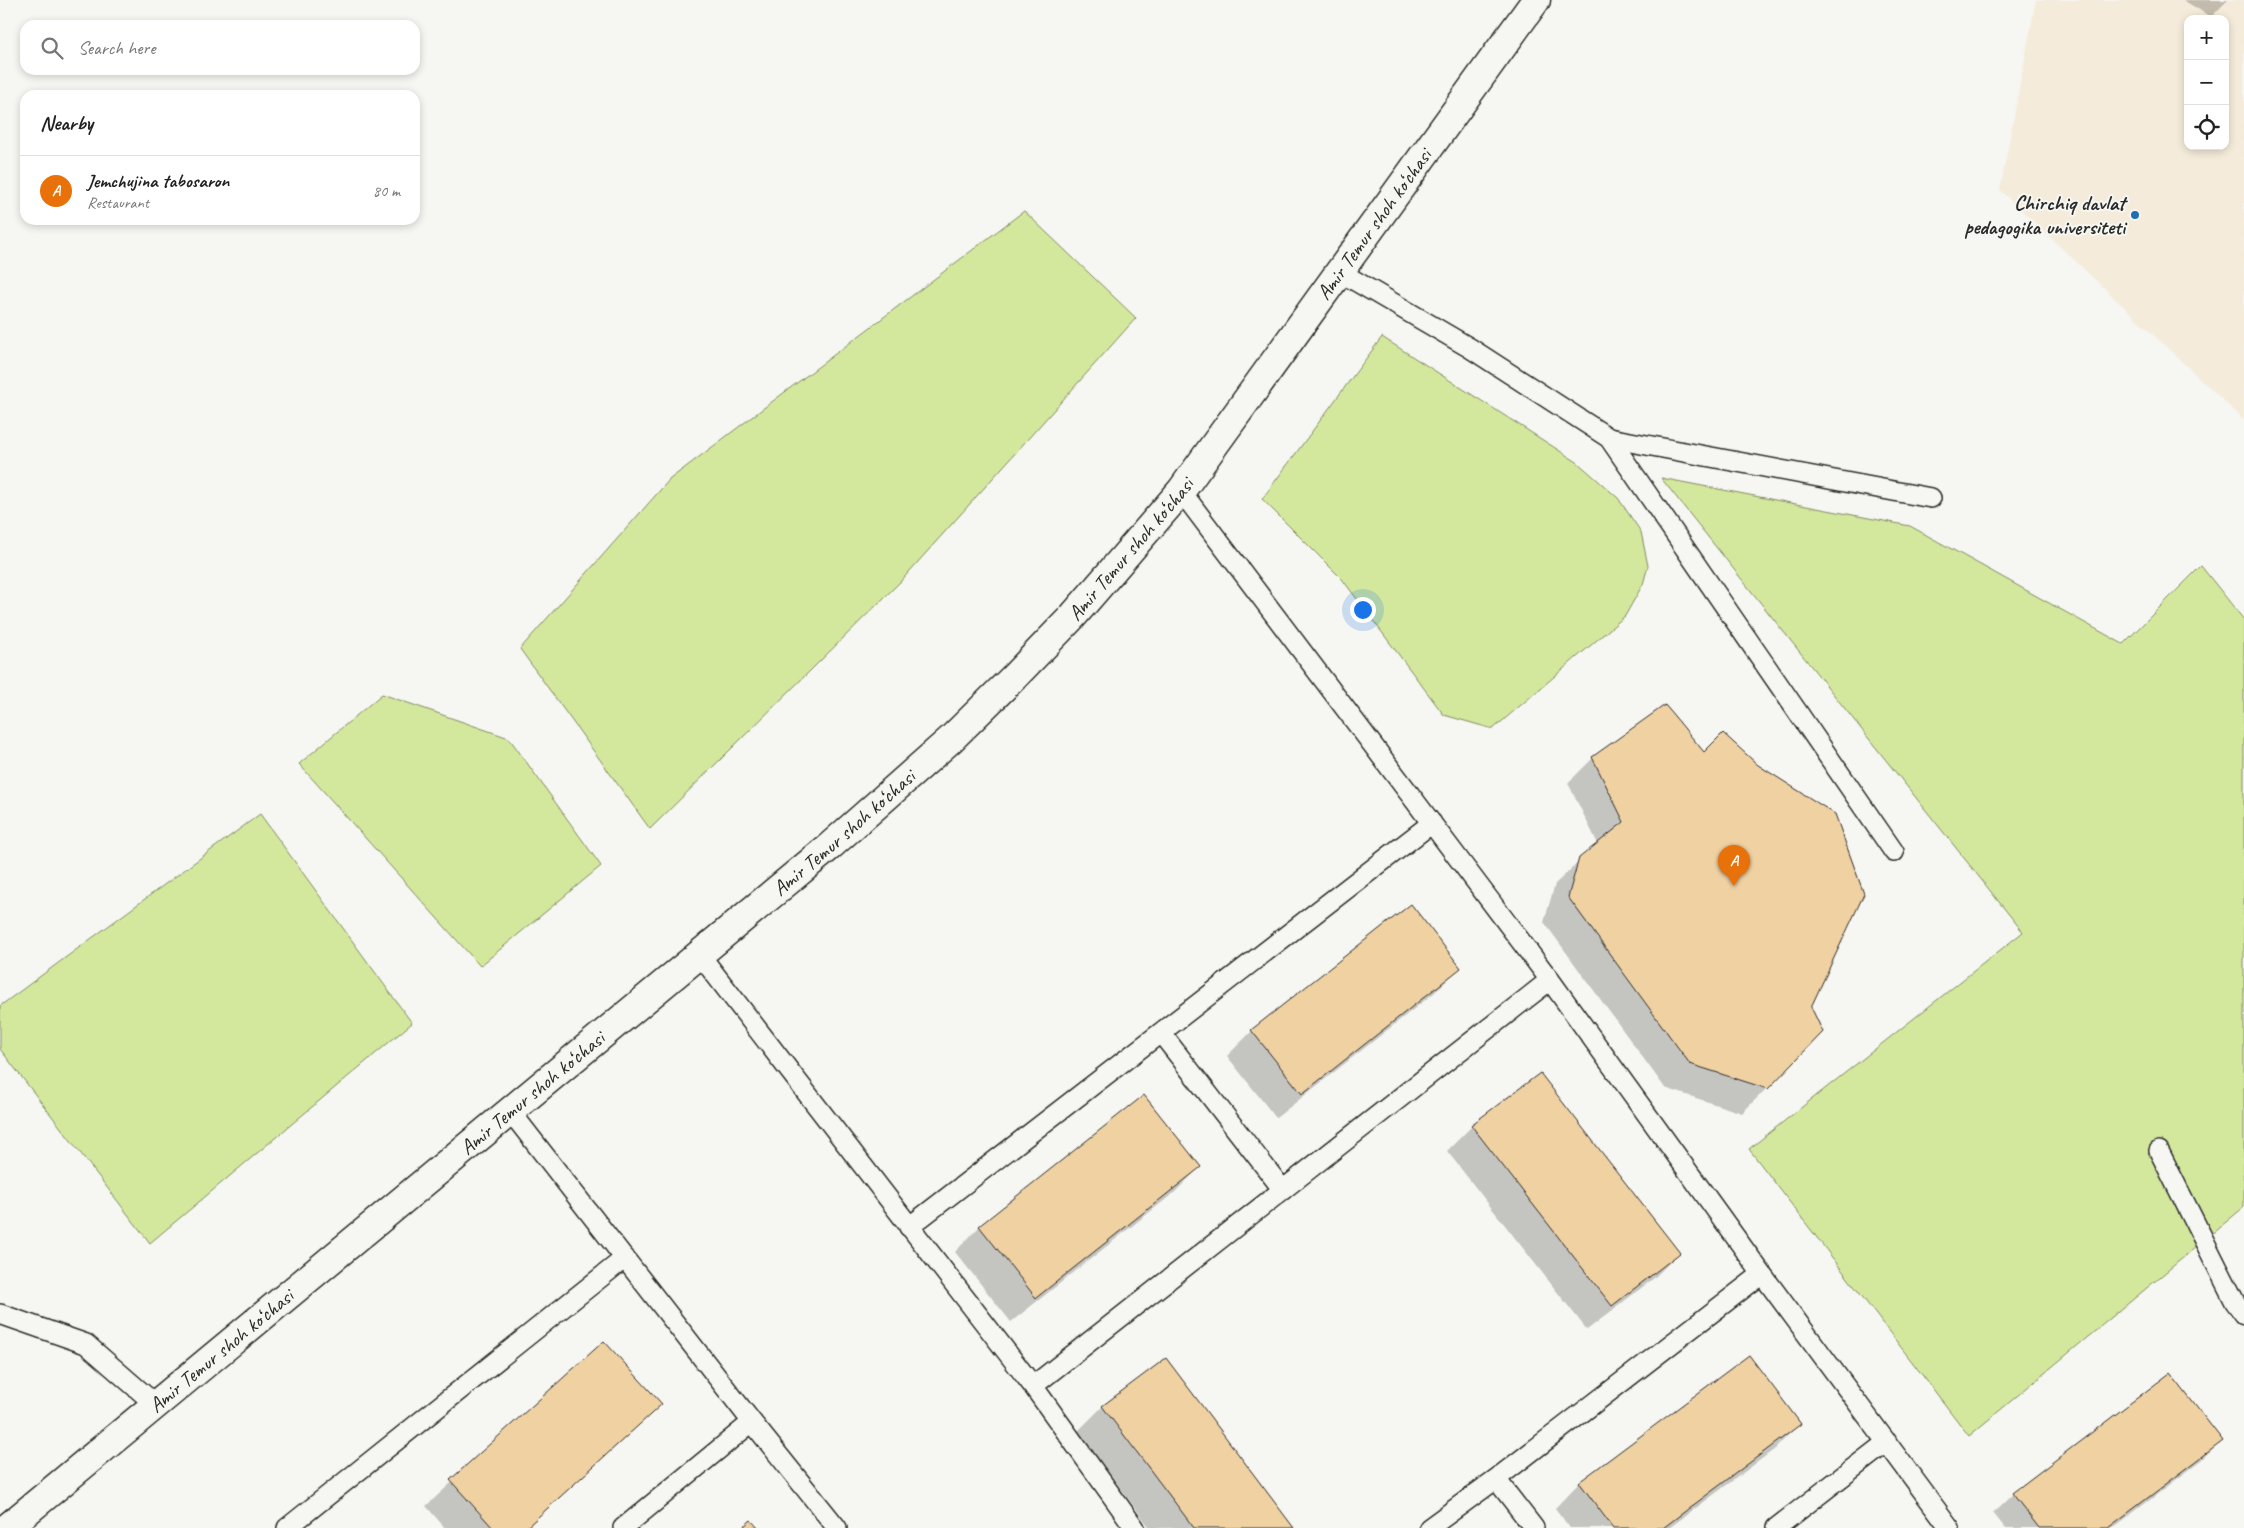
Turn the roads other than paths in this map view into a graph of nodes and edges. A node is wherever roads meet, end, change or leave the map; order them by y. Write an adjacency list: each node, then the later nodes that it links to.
1 (1536, 0): 2 (main road, Amir Temur shoh ko‘chasi)
2 (1340, 272): 3 (lane); 4 (main road, Amir Temur shoh ko‘chasi)
3 (1609, 438): 5 (lane); 7 (lane)
4 (1181, 491): 6 (lane); 8 (main road, Amir Temur shoh ko‘chasi)
5 (1931, 498)
6 (1432, 823): 9 (lane); 10 (lane)
7 (1894, 852)
8 (700, 955): 11 (main road, Amir Temur shoh ko‘chasi); 14 (lane)
9 (1550, 980): 13 (lane); 16 (lane)
10 (1161, 1033): 13 (lane); 14 (lane)
11 (511, 1112): 15 (lane); 20 (main road, Amir Temur shoh ko‘chasi)
12 (2159, 1151): 18 (lane)
13 (1284, 1190): 19 (lane)
14 (909, 1227): 19 (lane)
15 (624, 1258): 21 (lane); 25 (lane)
16 (1762, 1274): 22 (lane); 23 (lane)
17 (0, 1314): 20 (lane)
18 (2244, 1314)
19 (1033, 1386): 28 (lane)
20 (156, 1405): 24 (main road, Amir Temur shoh ko‘chasi)
21 (752, 1422): 26 (lane); 27 (lane)
22 (1887, 1442): 31 (lane); 32 (lane)
23 (1496, 1479): 29 (lane); 30 (lane)
24 (7, 1528)
25 (287, 1528)
26 (623, 1528)
27 (837, 1528)
28 (1135, 1528)
29 (1429, 1528)
30 (1534, 1528)
31 (1776, 1528)
32 (1950, 1528)

